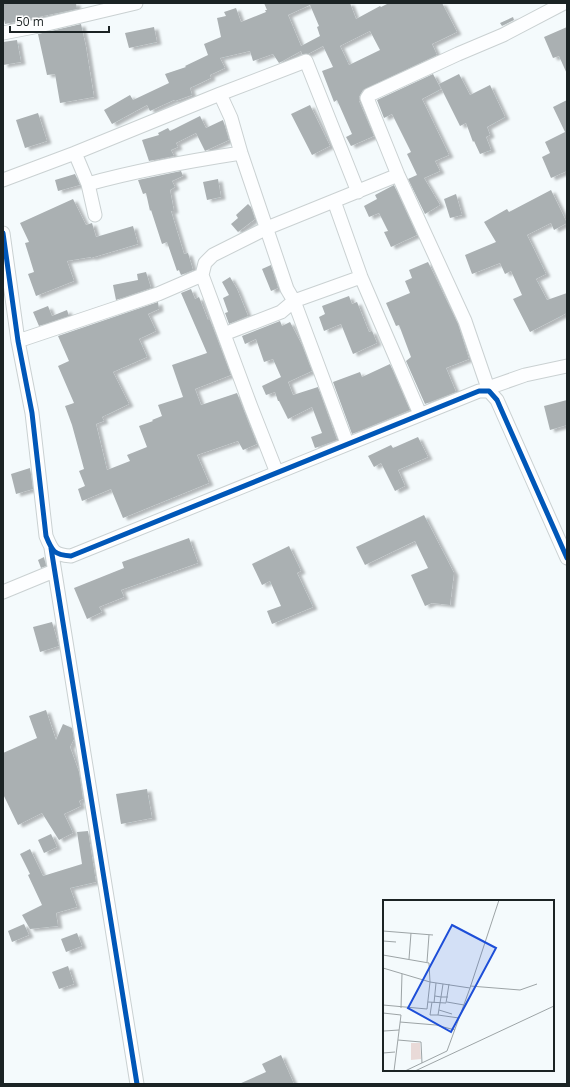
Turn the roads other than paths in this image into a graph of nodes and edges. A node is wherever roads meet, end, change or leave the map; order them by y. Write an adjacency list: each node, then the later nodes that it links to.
1 (136, 3): 3 (street)
2 (564, 3): 7 (street)
3 (3, 33)
4 (220, 94): 5 (street); 6 (street); 10 (street)
5 (76, 153): 8 (street); 9 (street)
6 (241, 153): 9 (street); 13 (street)
7 (398, 175): 10 (street); 21 (street)
8 (3, 180)
9 (88, 184): 12 (street)
10 (358, 192): 11 (street)
11 (334, 201): 13 (street); 16 (street)
12 (95, 215)
13 (267, 228): 15 (street); 17 (street)
14 (3, 233): 19 (street)
15 (202, 275): 18 (street); 19 (street)
16 (361, 277): 17 (street); 22 (street)
17 (294, 302): 18 (street); 23 (street)
18 (224, 334): 24 (street)
19 (18, 341): 25 (street)
20 (567, 366): 21 (street)
21 (488, 390): 22 (street); 26 (street)
22 (420, 414): 23 (street)
23 (347, 443): 24 (street)
24 (277, 473): 25 (street)
25 (51, 548): 27 (street)
26 (567, 558)
27 (54, 571): 28 (street); 29 (street)
28 (3, 592)
29 (137, 1084)

